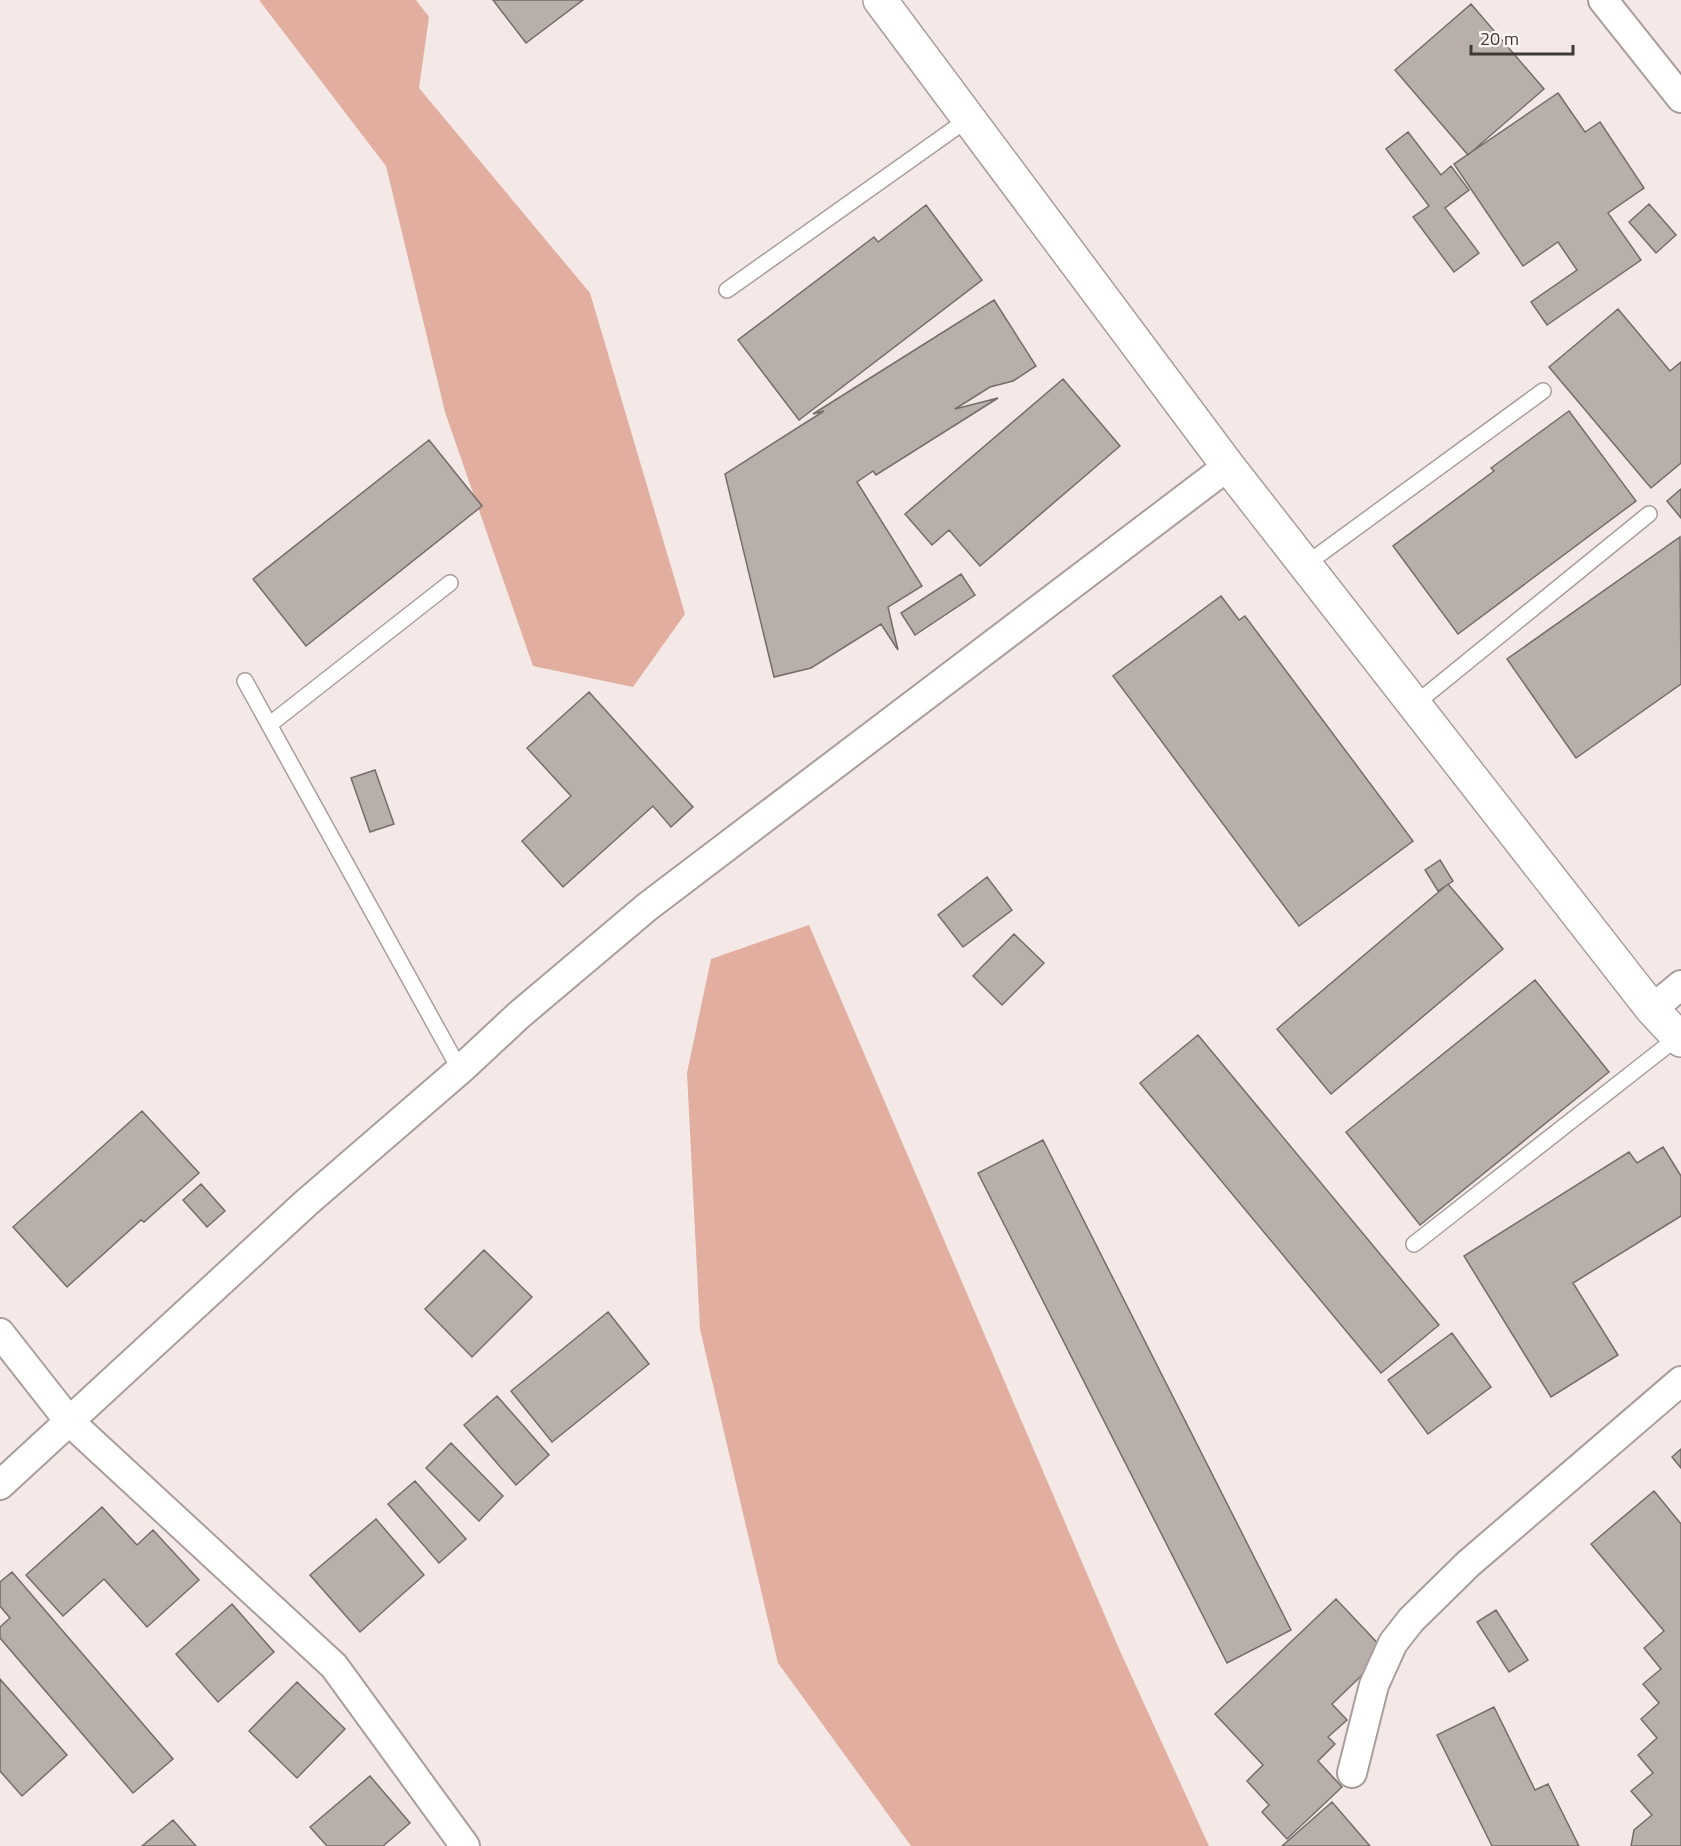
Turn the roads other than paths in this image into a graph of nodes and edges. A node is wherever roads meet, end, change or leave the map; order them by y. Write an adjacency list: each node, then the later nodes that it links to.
1 (880, 0): 4 (street)
2 (1603, 0): 3 (street)
3 (1681, 98)
4 (968, 118): 5 (lane); 7 (street)
5 (727, 290)
6 (1543, 391): 9 (lane)
7 (1228, 466): 9 (street); 17 (street)
8 (1649, 514): 12 (lane)
9 (1305, 565): 12 (street)
10 (450, 583): 13 (lane)
11 (245, 681): 13 (lane)
12 (1414, 705): 15 (street)
13 (269, 725): 17 (lane)
14 (1681, 985): 15 (street)
15 (1652, 1009): 16 (street)
16 (1680, 1038): 18 (lane)
17 (460, 1070): 21 (street)
18 (1414, 1244)
19 (0, 1333): 21 (street)
20 (1681, 1381): 23 (street)
21 (69, 1421): 22 (street); 24 (street)
22 (0, 1485)
23 (1352, 1773)
24 (465, 1846)

